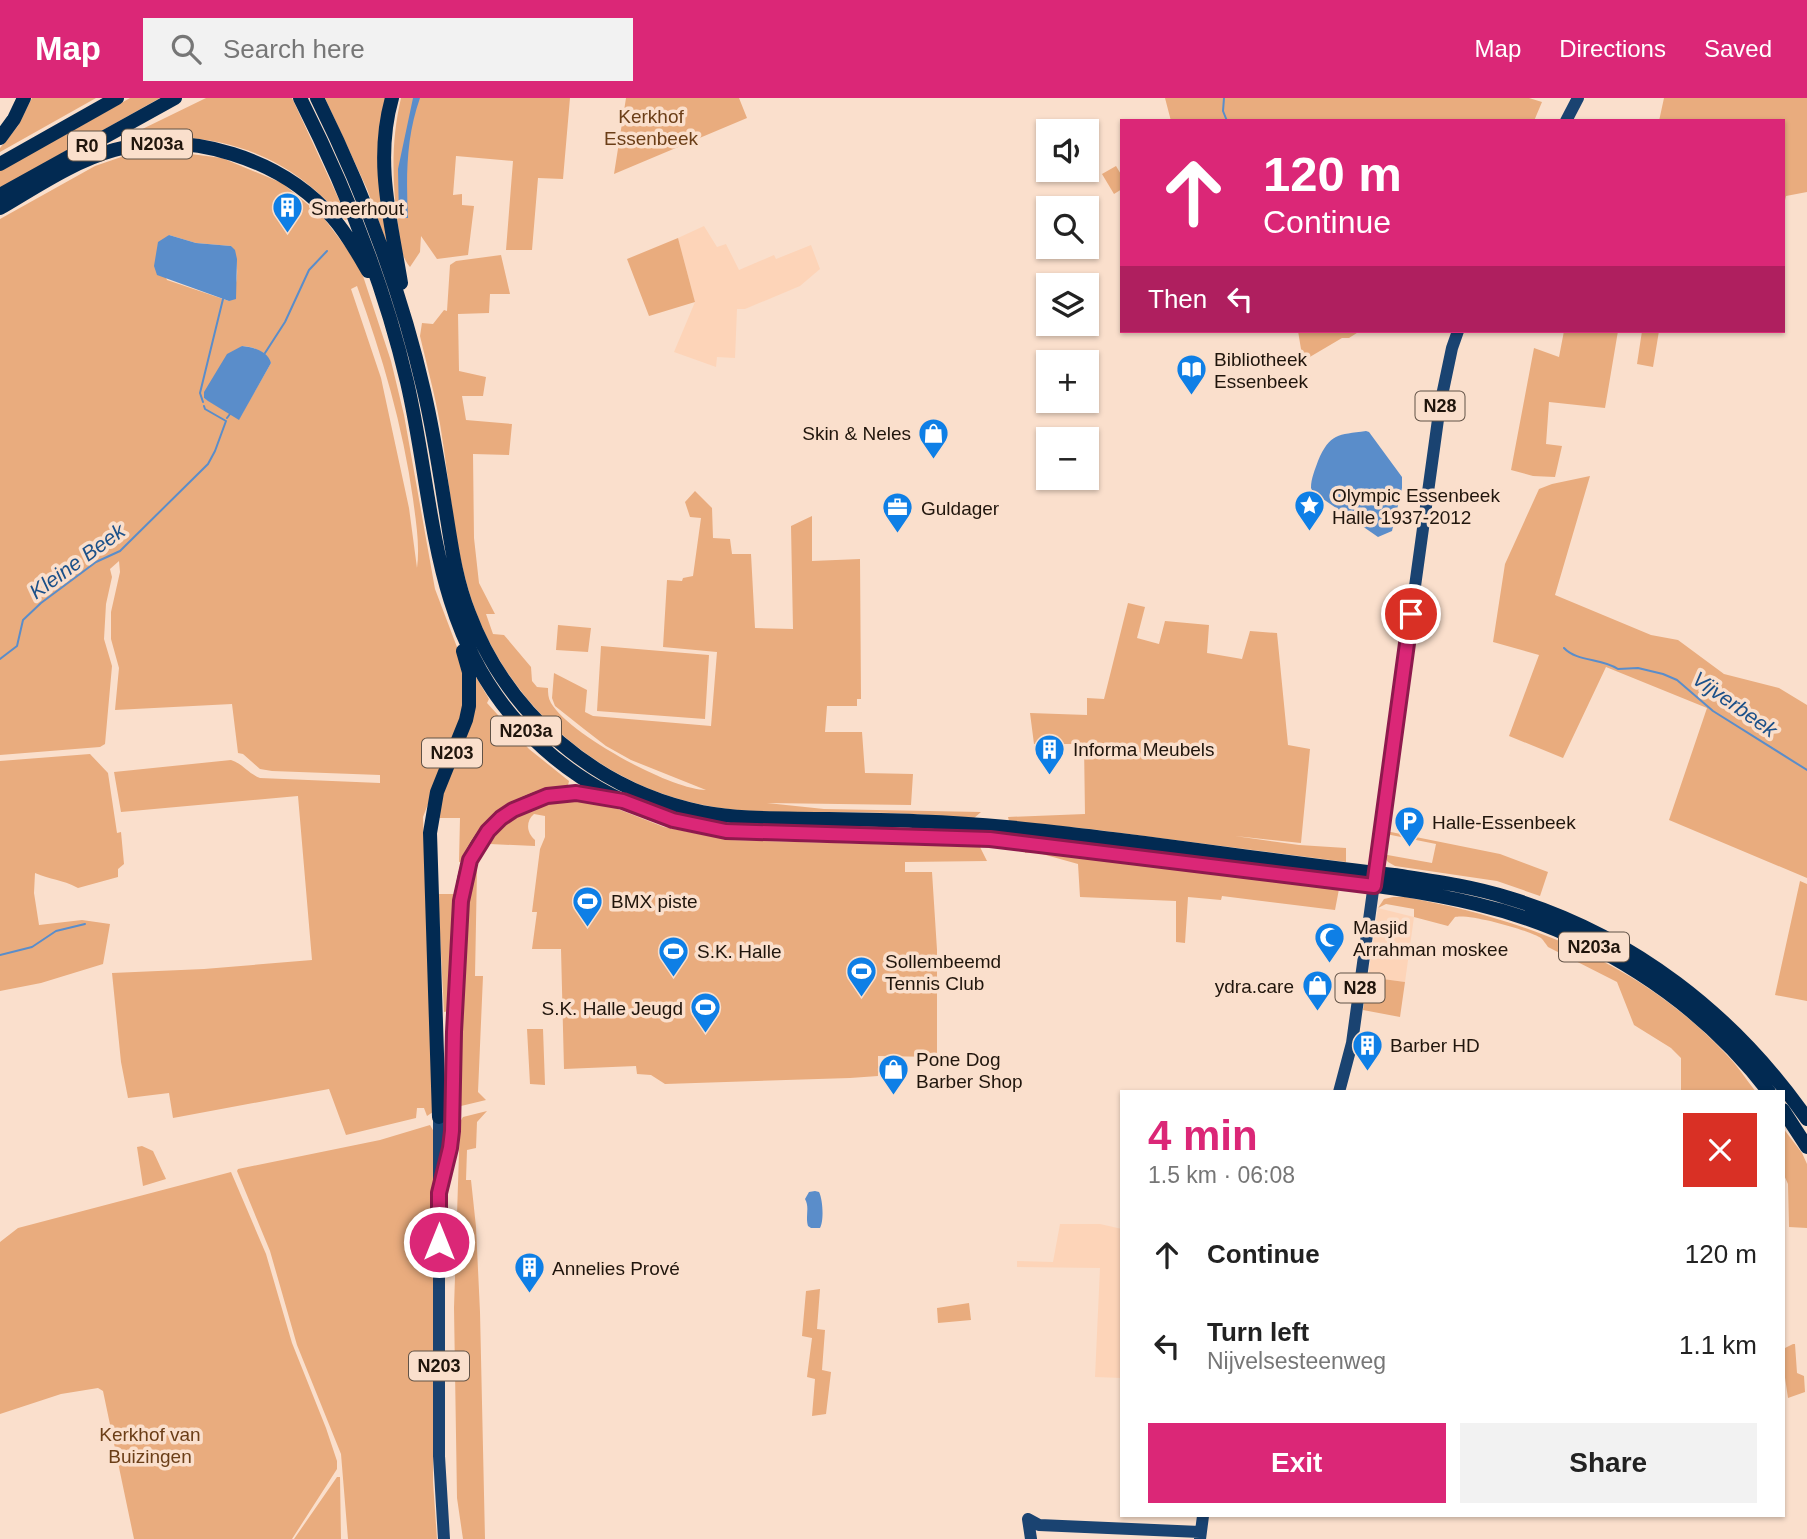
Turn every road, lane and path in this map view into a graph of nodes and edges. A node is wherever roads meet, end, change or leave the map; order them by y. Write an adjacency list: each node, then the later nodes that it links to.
1 (24, 98): 9 (highway)
2 (117, 98): 10 (highway, R0)
3 (175, 98): 11 (highway, R0)
4 (300, 98): 14 (highway)
5 (317, 98): 13 (highway, N203a)
6 (392, 98): 13 (highway)
7 (1578, 98): 8 (main road)
8 (1567, 119)
9 (0, 138)
10 (0, 163)
11 (0, 195)
12 (0, 208): 14 (highway, N203a)
13 (402, 308): 18 (highway, N203a)
14 (389, 320): 16 (highway, N203a)
15 (1457, 333): 18 (main road, N28)
16 (460, 633): 17 (highway, N203a); 24 (highway, N203)
17 (623, 801): 18 (highway, N203a); 24 (highway, N203)
18 (1375, 880): 19 (main road, N28); 20 (highway, N203a); 22 (highway, N203a)
19 (1340, 1090)
20 (1767, 1090)
21 (1785, 1090): 25 (highway, N203a)
22 (1785, 1090)
23 (1785, 1114): 26 (highway)
24 (446, 1116): 29 (main road, N203)
25 (1807, 1119)
26 (1807, 1147)
27 (1203, 1517): 28 (main road)
28 (1200, 1536): 30 (main road)
29 (444, 1539)
30 (1031, 1539)

